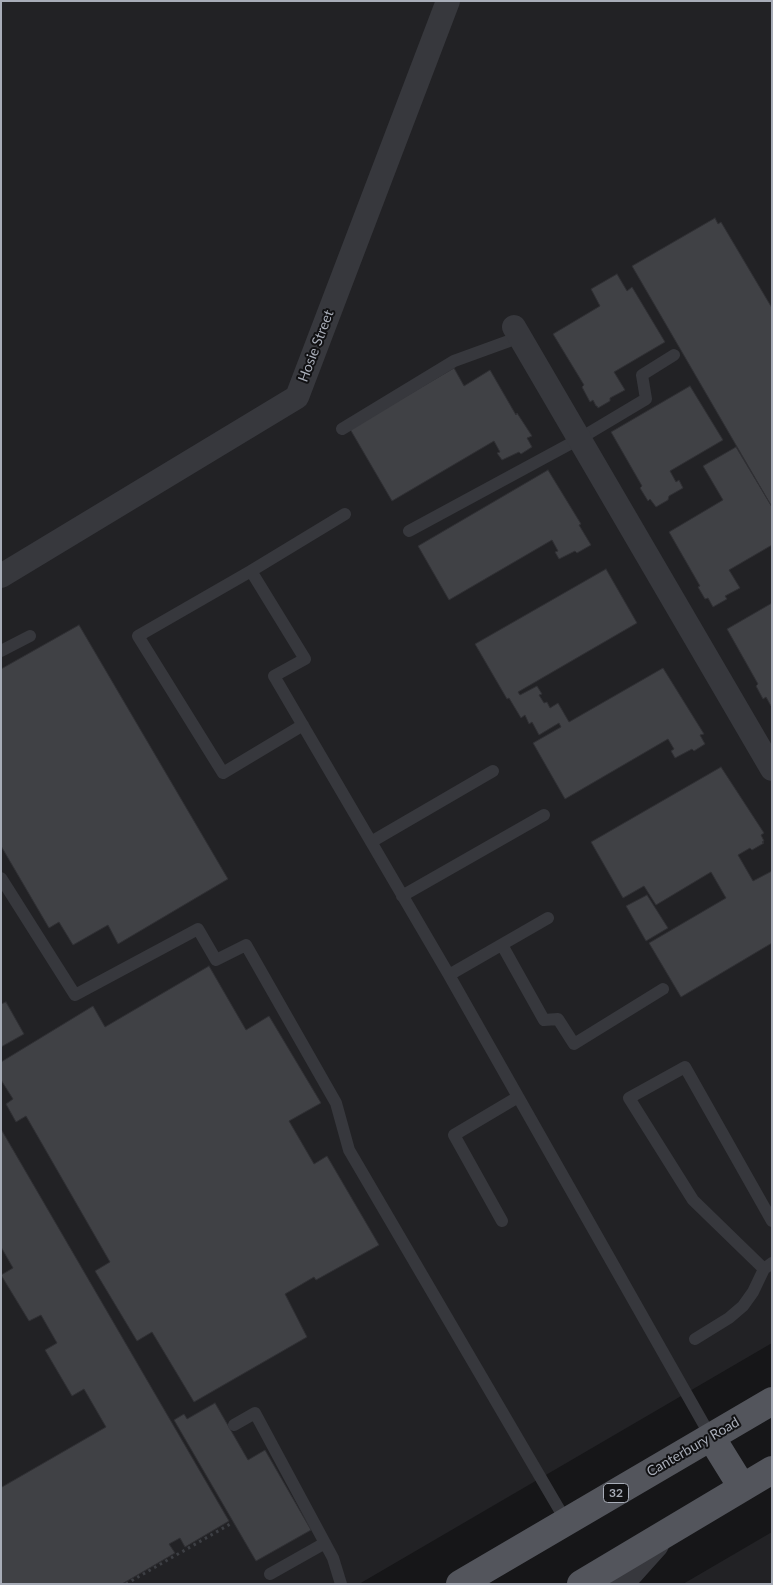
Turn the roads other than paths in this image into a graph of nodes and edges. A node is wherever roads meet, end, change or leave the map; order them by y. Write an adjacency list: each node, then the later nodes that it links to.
1 (448, 1): 9 (street, Hosie Street)
2 (517, 332): 4 (lane); 5 (street)
3 (674, 355): 5 (lane)
4 (342, 429)
5 (579, 439): 7 (lane); 13 (street)
6 (345, 514): 8 (lane)
7 (409, 531)
8 (251, 571): 12 (lane); 12 (lane)
9 (1, 576)
10 (30, 636): 11 (lane)
11 (1, 651)
12 (302, 725): 16 (lane)
13 (772, 769)
14 (493, 771): 16 (lane)
15 (544, 815): 18 (lane)
16 (371, 842): 18 (lane)
17 (1, 878): 33 (lane)
18 (402, 896): 21 (lane)
19 (548, 918): 20 (lane)
20 (502, 944): 21 (lane); 22 (lane)
21 (448, 975): 23 (lane)
22 (663, 989)
23 (518, 1098): 24 (lane); 30 (lane)
24 (502, 1221)
25 (772, 1221): 26 (lane)
26 (768, 1266): 27 (lane)
27 (694, 1339)
28 (772, 1401): 30 (main road, Canterbury Road / 32)
29 (234, 1425): 35 (lane)
30 (711, 1437): 32 (main road); 33 (main road, Canterbury Road / 32)
31 (772, 1470): 32 (main road)
32 (742, 1487): 34 (main road)
33 (566, 1521): 38 (main road, Canterbury Road / 32)
34 (672, 1529): 39 (main road); 40 (street)
35 (324, 1543): 36 (lane); 37 (lane)
36 (270, 1574)
37 (341, 1584)
38 (460, 1584)
39 (581, 1584)
40 (622, 1584)

